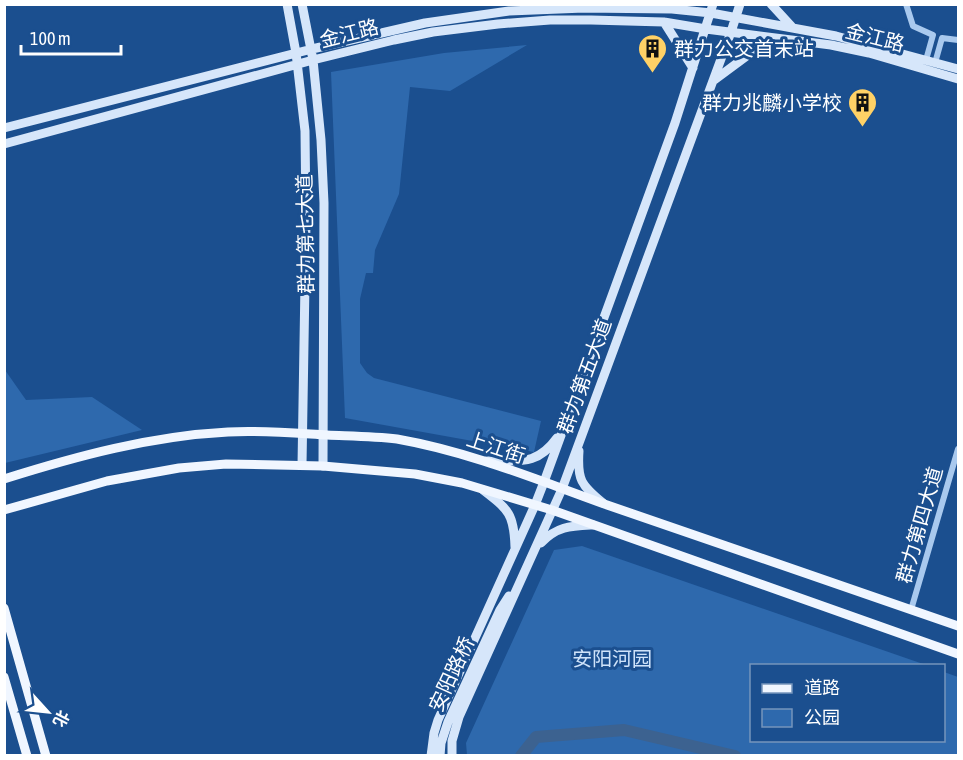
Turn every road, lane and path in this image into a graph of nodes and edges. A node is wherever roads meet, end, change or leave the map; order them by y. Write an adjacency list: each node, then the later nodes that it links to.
1 (286, 4): 16 (main road, 群力第七大道)
2 (302, 4): 15 (main road, 群力第七大道)
3 (740, 4): 8 (main road, 群力第五大道)
4 (771, 4): 10 (main road)
5 (906, 4): 18 (street)
6 (675, 7): 7 (main road, 金江路); 15 (main road, 金江路)
7 (712, 9): 8 (main road, 金江路); 11 (main road, 群力第五大道)
8 (737, 17): 10 (main road, 金江路); 12 (main road, 群力第五大道)
9 (664, 22): 11 (main road, 金江路); 17 (main road, 金江路); 20 (main road)
10 (793, 28): 18 (main road, 金江路)
11 (706, 29): 12 (main road, 金江路); 20 (main road, 群力第五大道)
12 (731, 32): 13 (main road, 金江路); 23 (main road, 群力第五大道)
13 (771, 38): 22 (main road, 金江路); 23 (main road)
14 (958, 40): 18 (street)
15 (312, 49): 16 (main road, 金江路); 17 (main road, 群力第七大道)
16 (296, 53): 19 (main road, 群力第七大道); 24 (main road, 金江路)
17 (313, 60): 19 (main road, 金江路); 28 (main road, 群力第七大道)
18 (930, 61): 21 (main road, 金江路)
19 (297, 65): 25 (main road, 金江路); 27 (main road, 群力第七大道)
20 (693, 68): 26 (main road, 群力第五大道)
21 (958, 69)
22 (958, 79)
23 (713, 81): 29 (main road, 群力第五大道)
24 (4, 128)
25 (4, 144)
26 (564, 429): 31 (main road); 35 (main road, 群力第五大道)
27 (303, 433): 28 (main road, 上江街); 32 (main road, 群力第七大道); 34 (main road, 上江街)
28 (324, 434): 31 (main road, 上江街); 33 (main road, 群力第七大道)
29 (580, 439): 37 (main road, 群力第五大道); 38 (main road)
30 (958, 450): 47 (street, 群力第四大道)
31 (485, 461): 35 (main road, 上江街)
32 (302, 465): 33 (main road); 40 (main road)
33 (323, 466): 36 (main road)
34 (4, 479)
35 (544, 482): 37 (main road, 上江街); 39 (main road, 群力第五大道)
36 (481, 489): 39 (main road); 44 (main road)
37 (562, 489): 38 (main road, 上江街); 41 (main road, 群力第五大道)
38 (605, 504): 47 (main road, 上江街)
39 (535, 505): 41 (main road); 44 (main road, 群力第五大道)
40 (4, 510)
41 (552, 510): 42 (main road); 43 (main road, 群力第五大道)
42 (595, 525): 43 (main road); 49 (main road)
43 (535, 550): 45 (main road, 群力第五大道)
44 (515, 551): 53 (main road, 群力第五大道)
45 (524, 574): 54 (main road, 安阳路桥); 55 (main road, 群力第五大道)
46 (4, 608): 52 (main road)
47 (911, 610): 48 (main road, 上江街)
48 (958, 626)
49 (958, 654)
50 (4, 677): 51 (main road)
51 (27, 756)
52 (46, 756)
53 (431, 756)
54 (440, 756)
55 (452, 756)

